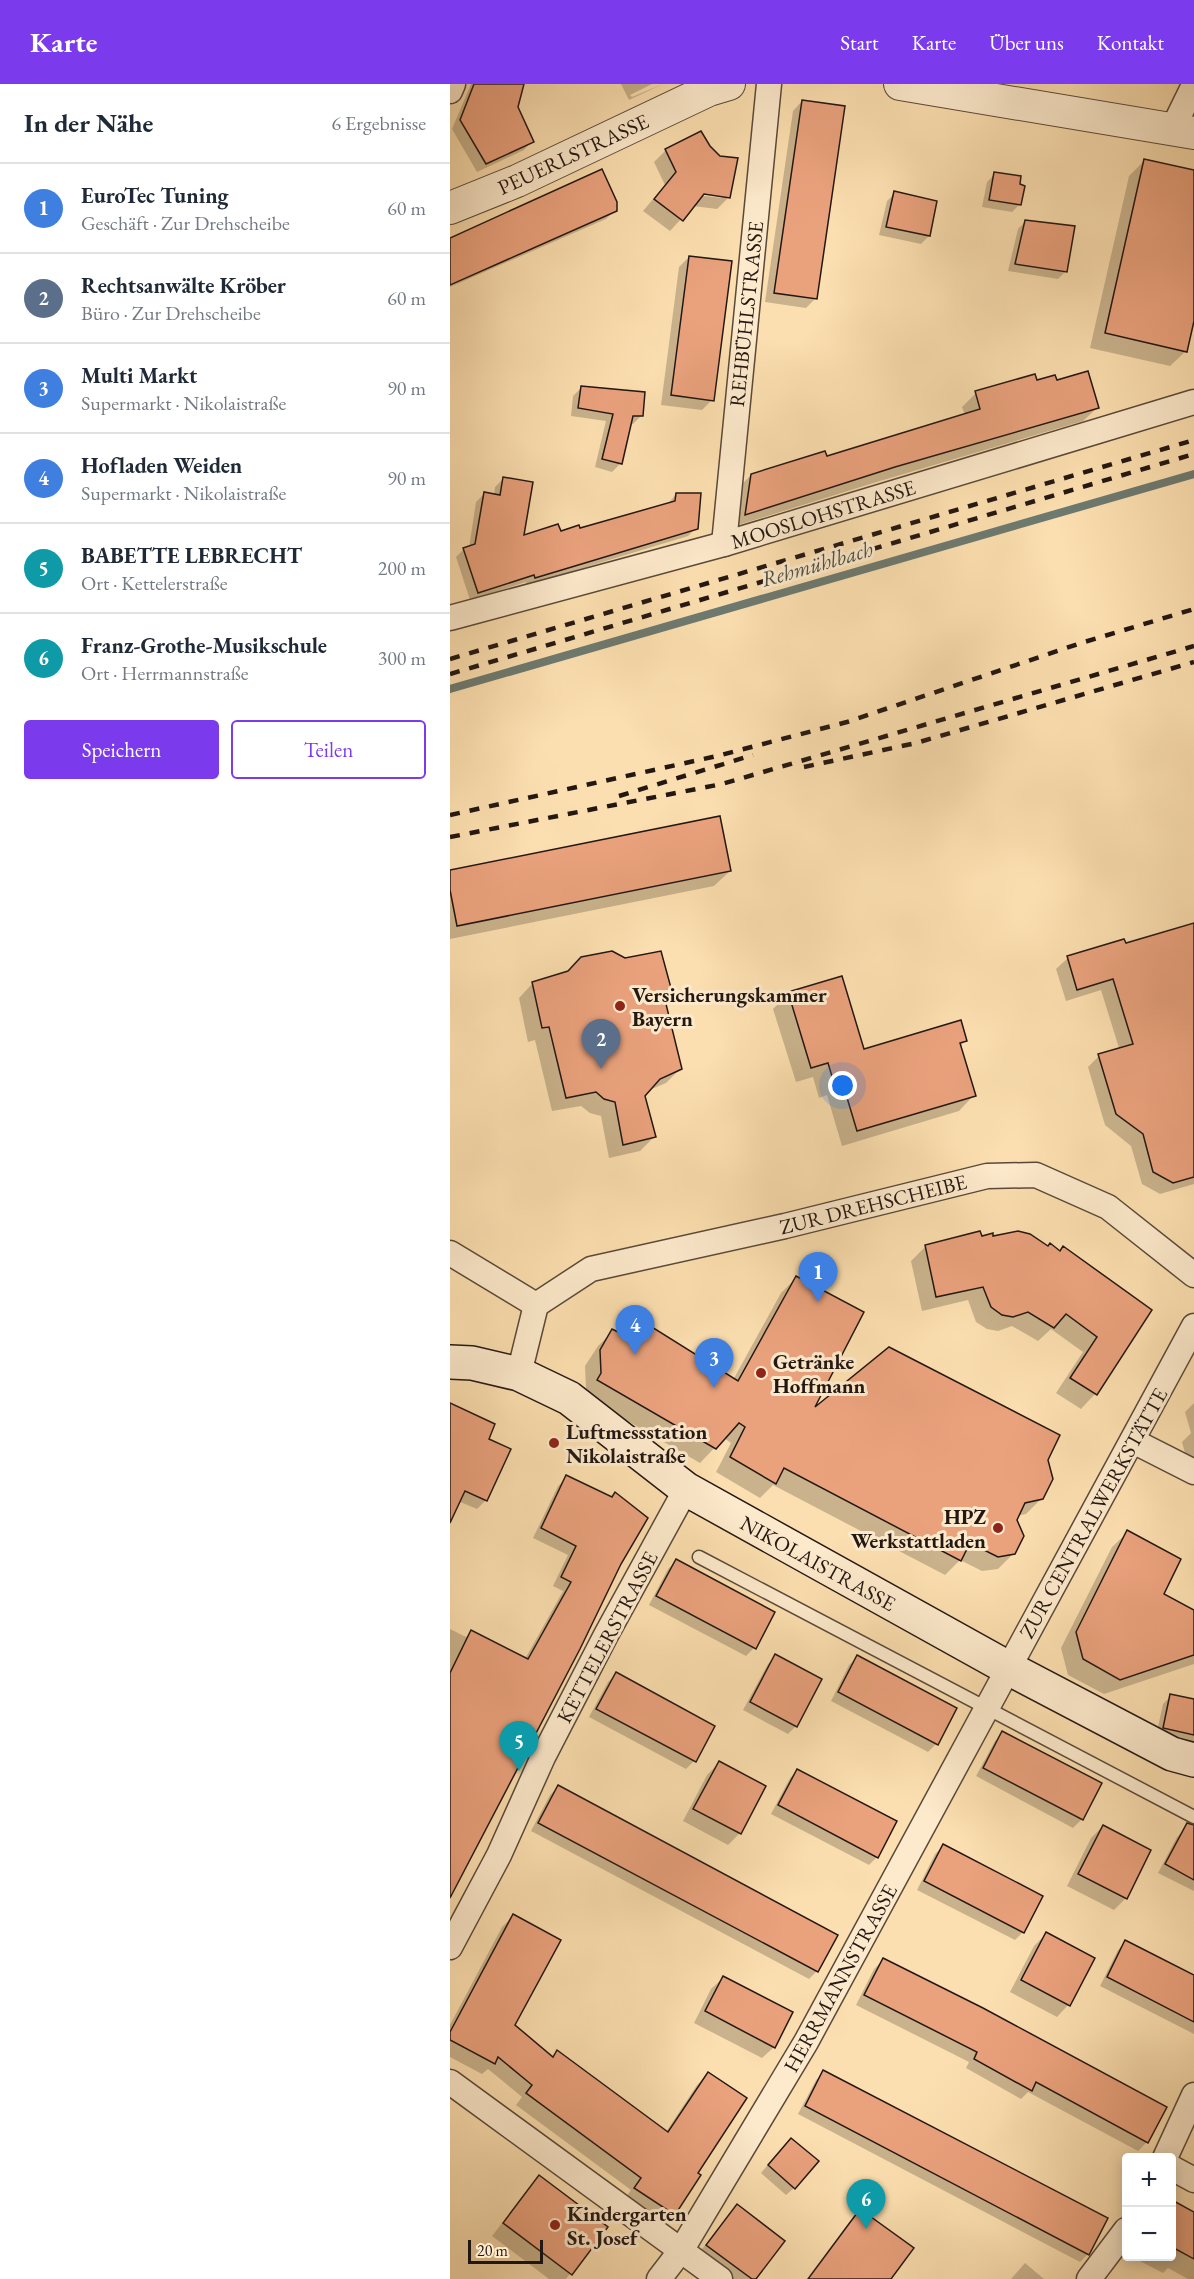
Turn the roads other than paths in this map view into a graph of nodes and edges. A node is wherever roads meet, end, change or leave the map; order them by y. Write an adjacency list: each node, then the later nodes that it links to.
1 (453, 84): 6 (street)
2 (729, 84): 8 (street, PEUERLSTRASSE)
3 (769, 84): 10 (street, REHBÜHLSTRASSE)
4 (900, 84): 7 (street)
5 (1194, 86): 7 (street)
6 (450, 91)
7 (1183, 130)
8 (450, 208)
9 (1194, 402): 10 (street, MOOSLOHSTRASSE)
10 (724, 544): 11 (street, MOOSLOHSTRASSE)
11 (450, 618)
12 (450, 1252): 14 (street)
13 (1194, 1275): 14 (street, ZUR DREHSCHEIBE)
14 (536, 1305): 17 (street)
15 (1194, 1326): 18 (street, ZUR CENTRALWERKSTÄTTE)
16 (450, 1362): 17 (main road, NIKOLAISTRASSE)
17 (519, 1374): 20 (main road, NIKOLAISTRASSE)
18 (1133, 1441): 19 (street); 22 (street, ZUR CENTRALWERKSTÄTTE)
19 (1194, 1472)
20 (686, 1489): 22 (main road, NIKOLAISTRASSE); 26 (street, KETTELERSTRASSE)
21 (699, 1557): 23 (lane)
22 (1008, 1668): 23 (street, HERRMANNSTRASSE); 24 (main road, NIKOLAISTRASSE)
23 (987, 1707): 25 (lane); 33 (street, HERRMANNSTRASSE)
24 (1194, 1760)
25 (1194, 1817)
26 (450, 1947)
27 (450, 2082): 33 (street)
28 (1194, 2095): 29 (street)
29 (1167, 2153)
30 (1176, 2170): 31 (street)
31 (1194, 2180)
32 (1122, 2235): 36 (street)
33 (682, 2249): 34 (street, HERRMANNSTRASSE); 35 (street)
34 (659, 2279)
35 (720, 2279)
36 (1089, 2279)

